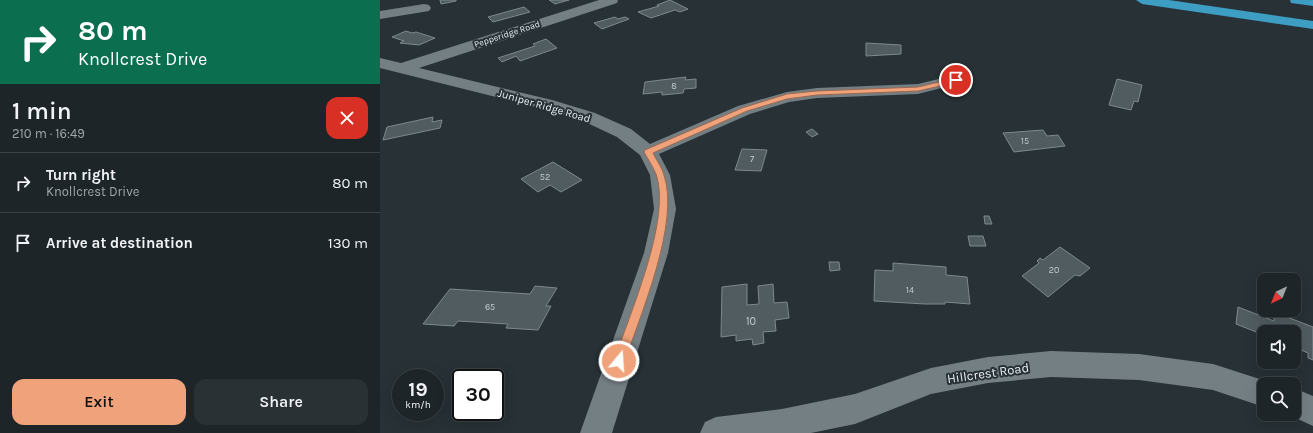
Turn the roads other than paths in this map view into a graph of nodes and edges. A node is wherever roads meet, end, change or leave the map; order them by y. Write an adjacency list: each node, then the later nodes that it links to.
1 (612, 0): 9 (street, Pepperidge Road)
2 (1142, 0): 7 (highway)
3 (1296, 0): 4 (highway)
4 (1313, 2)
5 (424, 8): 6 (street)
6 (380, 15)
7 (1313, 26)
8 (380, 63): 9 (street, Juniper Ridge Road)
9 (402, 68): 11 (street, Juniper Ridge Road)
10 (956, 80): 11 (street)
11 (648, 152): 15 (street, Juniper Ridge Road)
12 (1257, 391): 16 (street, Hillcrest Road)
13 (1301, 405): 14 (street)
14 (1313, 410)
15 (596, 433)
16 (716, 433)

